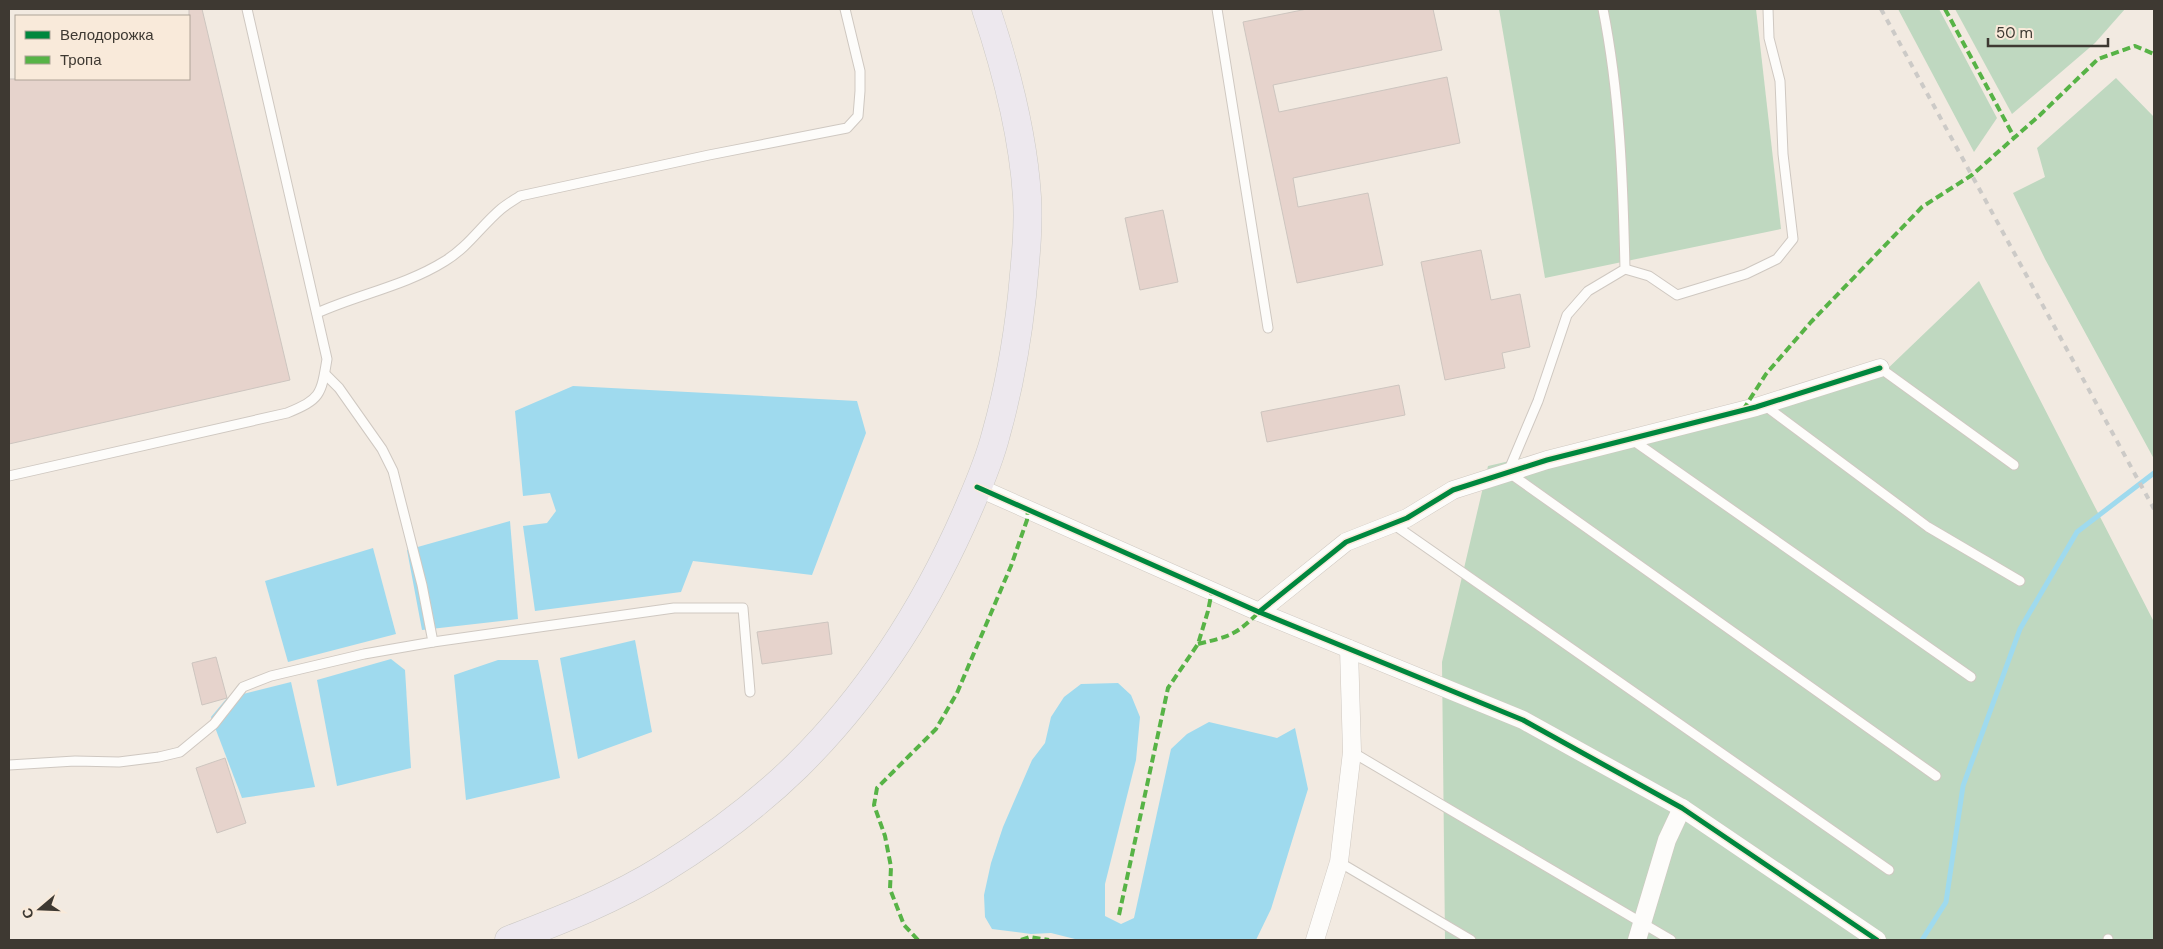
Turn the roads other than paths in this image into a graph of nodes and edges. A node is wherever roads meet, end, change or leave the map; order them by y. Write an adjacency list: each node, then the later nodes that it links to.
1 (246, 9): 8 (lane)
2 (845, 9): 8 (lane)
3 (986, 9): 17 (main road)
4 (1217, 9): 9 (lane)
5 (1603, 9): 7 (lane)
6 (1768, 9): 7 (lane)
7 (1625, 269): 15 (lane)
8 (317, 313): 11 (lane)
9 (1268, 328)
10 (1880, 368): 12 (street); 14 (lane)
11 (325, 374): 16 (lane); 21 (lane)
12 (1764, 405): 13 (street); 19 (lane)
13 (1631, 439): 15 (street); 23 (lane)
14 (2014, 465)
15 (1508, 472): 18 (street); 27 (lane)
16 (9, 476)
17 (977, 487): 20 (street); 32 (main road)
18 (1393, 523): 20 (street); 30 (lane)
19 (2020, 581)
20 (1259, 612): 22 (street)
21 (433, 642): 24 (lane); 26 (lane)
22 (1349, 649): 25 (street); 28 (street)
23 (1971, 677)
24 (750, 692)
25 (1352, 752): 29 (street); 31 (lane)
26 (9, 765)
27 (1936, 776)
28 (1682, 808): 31 (street); 37 (street)
29 (1339, 862): 33 (street); 34 (lane)
30 (1889, 870)
31 (1642, 923): 35 (street); 36 (lane)
32 (509, 940)
33 (1315, 940)
34 (1471, 940)
35 (1637, 940)
36 (1671, 940)
37 (1877, 940)

